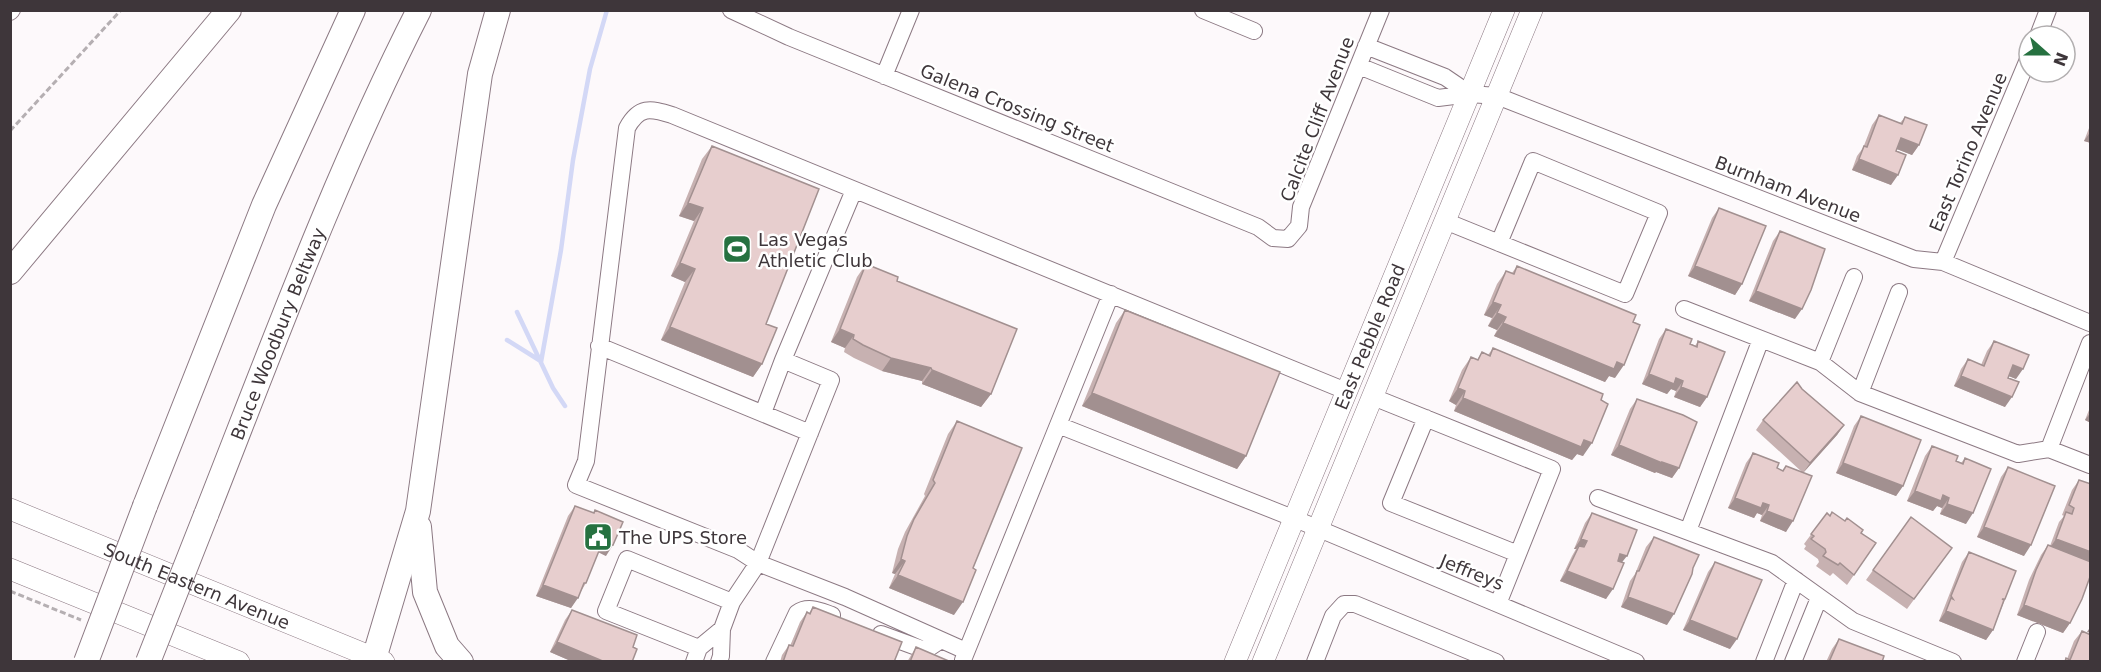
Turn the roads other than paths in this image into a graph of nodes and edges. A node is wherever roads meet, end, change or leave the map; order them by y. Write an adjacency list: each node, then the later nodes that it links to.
1 (229, 10): 19 (highway)
2 (353, 10): 66 (highway, bridge)
3 (419, 10): 67 (highway, Bruce Woodbury Beltway, bridge)
4 (498, 10): 47 (highway)
5 (731, 10): 14 (street, Galena Crossing Street)
6 (911, 10): 14 (street)
7 (1203, 10): 11 (street)
8 (1381, 10): 12 (street, Calcite Cliff Avenue)
9 (1504, 10): 16 (main road, East Pebble Road)
10 (1532, 10): 17 (main road, East Pebble Road)
11 (1254, 31)
12 (1366, 46): 13 (street, Calcite Cliff Avenue); 16 (street)
13 (1359, 66): 16 (street, Burnham Avenue); 21 (street, Calcite Cliff Avenue)
14 (884, 76): 21 (street, Galena Crossing Street)
15 (2018, 84): 23 (street, East Torino Avenue)
16 (1470, 94): 17 (street, Burnham Avenue); 36 (main road, East Pebble Road)
17 (1497, 96): 20 (main road, East Pebble Road); 23 (street, Burnham Avenue)
18 (854, 190): 28 (street); 32 (street); 34 (street)
19 (61, 213): 24 (highway); 26 (highway)
20 (1445, 221): 22 (street); 38 (main road, East Pebble Road)
21 (1288, 239)
22 (1498, 243): 22 (street)
23 (1943, 262): 30 (street, Burnham Avenue)
24 (10, 272)
25 (1854, 277): 35 (street)
26 (10, 288)
27 (1899, 292): 37 (street)
28 (1111, 294): 36 (street); 41 (street)
29 (1684, 309): 31 (street)
30 (2091, 323)
31 (1761, 339): 35 (street); 50 (street)
32 (599, 346): 39 (street); 52 (street)
33 (2088, 349): 43 (street)
34 (783, 360): 39 (street); 42 (street)
35 (1820, 362): 37 (street)
36 (1346, 391): 48 (main road, East Pebble Road)
37 (1860, 393): 43 (street)
38 (1373, 397): 40 (street); 49 (main road, East Pebble Road)
39 (763, 413): 42 (street)
40 (1426, 418): 51 (street); 51 (street)
41 (1058, 425): 48 (street, Jeffreys); 64 (street)
42 (810, 433): 52 (street)
43 (2049, 449): 44 (street)
44 (2091, 465)
45 (1598, 498): 50 (street)
46 (10, 509): 65 (main road, South Eastern Avenue)
47 (418, 511): 65 (highway); 69 (highway)
48 (1293, 518): 49 (street, Jeffreys); 72 (main road, East Pebble Road)
49 (1317, 530): 57 (street, Jeffreys); 73 (main road, East Pebble Road)
50 (1688, 531): 54 (street)
51 (1518, 554): 57 (street)
52 (758, 563): 56 (street); 61 (street)
53 (10, 569): 68 (main road)
54 (1796, 580): 55 (street); 60 (street)
55 (1820, 597): 63 (street); 78 (street)
56 (732, 602): 58 (street); 62 (street)
57 (1498, 604): 76 (street, Jeffreys)
58 (722, 629): 62 (street); 70 (street)
59 (2037, 632): 79 (street)
60 (1773, 638): 63 (street); 77 (street)
61 (941, 640): 64 (street); 71 (street)
62 (696, 655)
63 (1796, 655)
64 (964, 656)
65 (377, 660)
66 (86, 662)
67 (148, 662)
68 (239, 662)
69 (460, 662)
70 (719, 662)
71 (774, 662)
72 (1235, 662)
73 (1263, 662)
74 (1315, 662): 75 (street)
75 (1496, 662)
76 (1636, 662)
77 (1764, 662)
78 (1953, 662)
79 (2025, 662)

